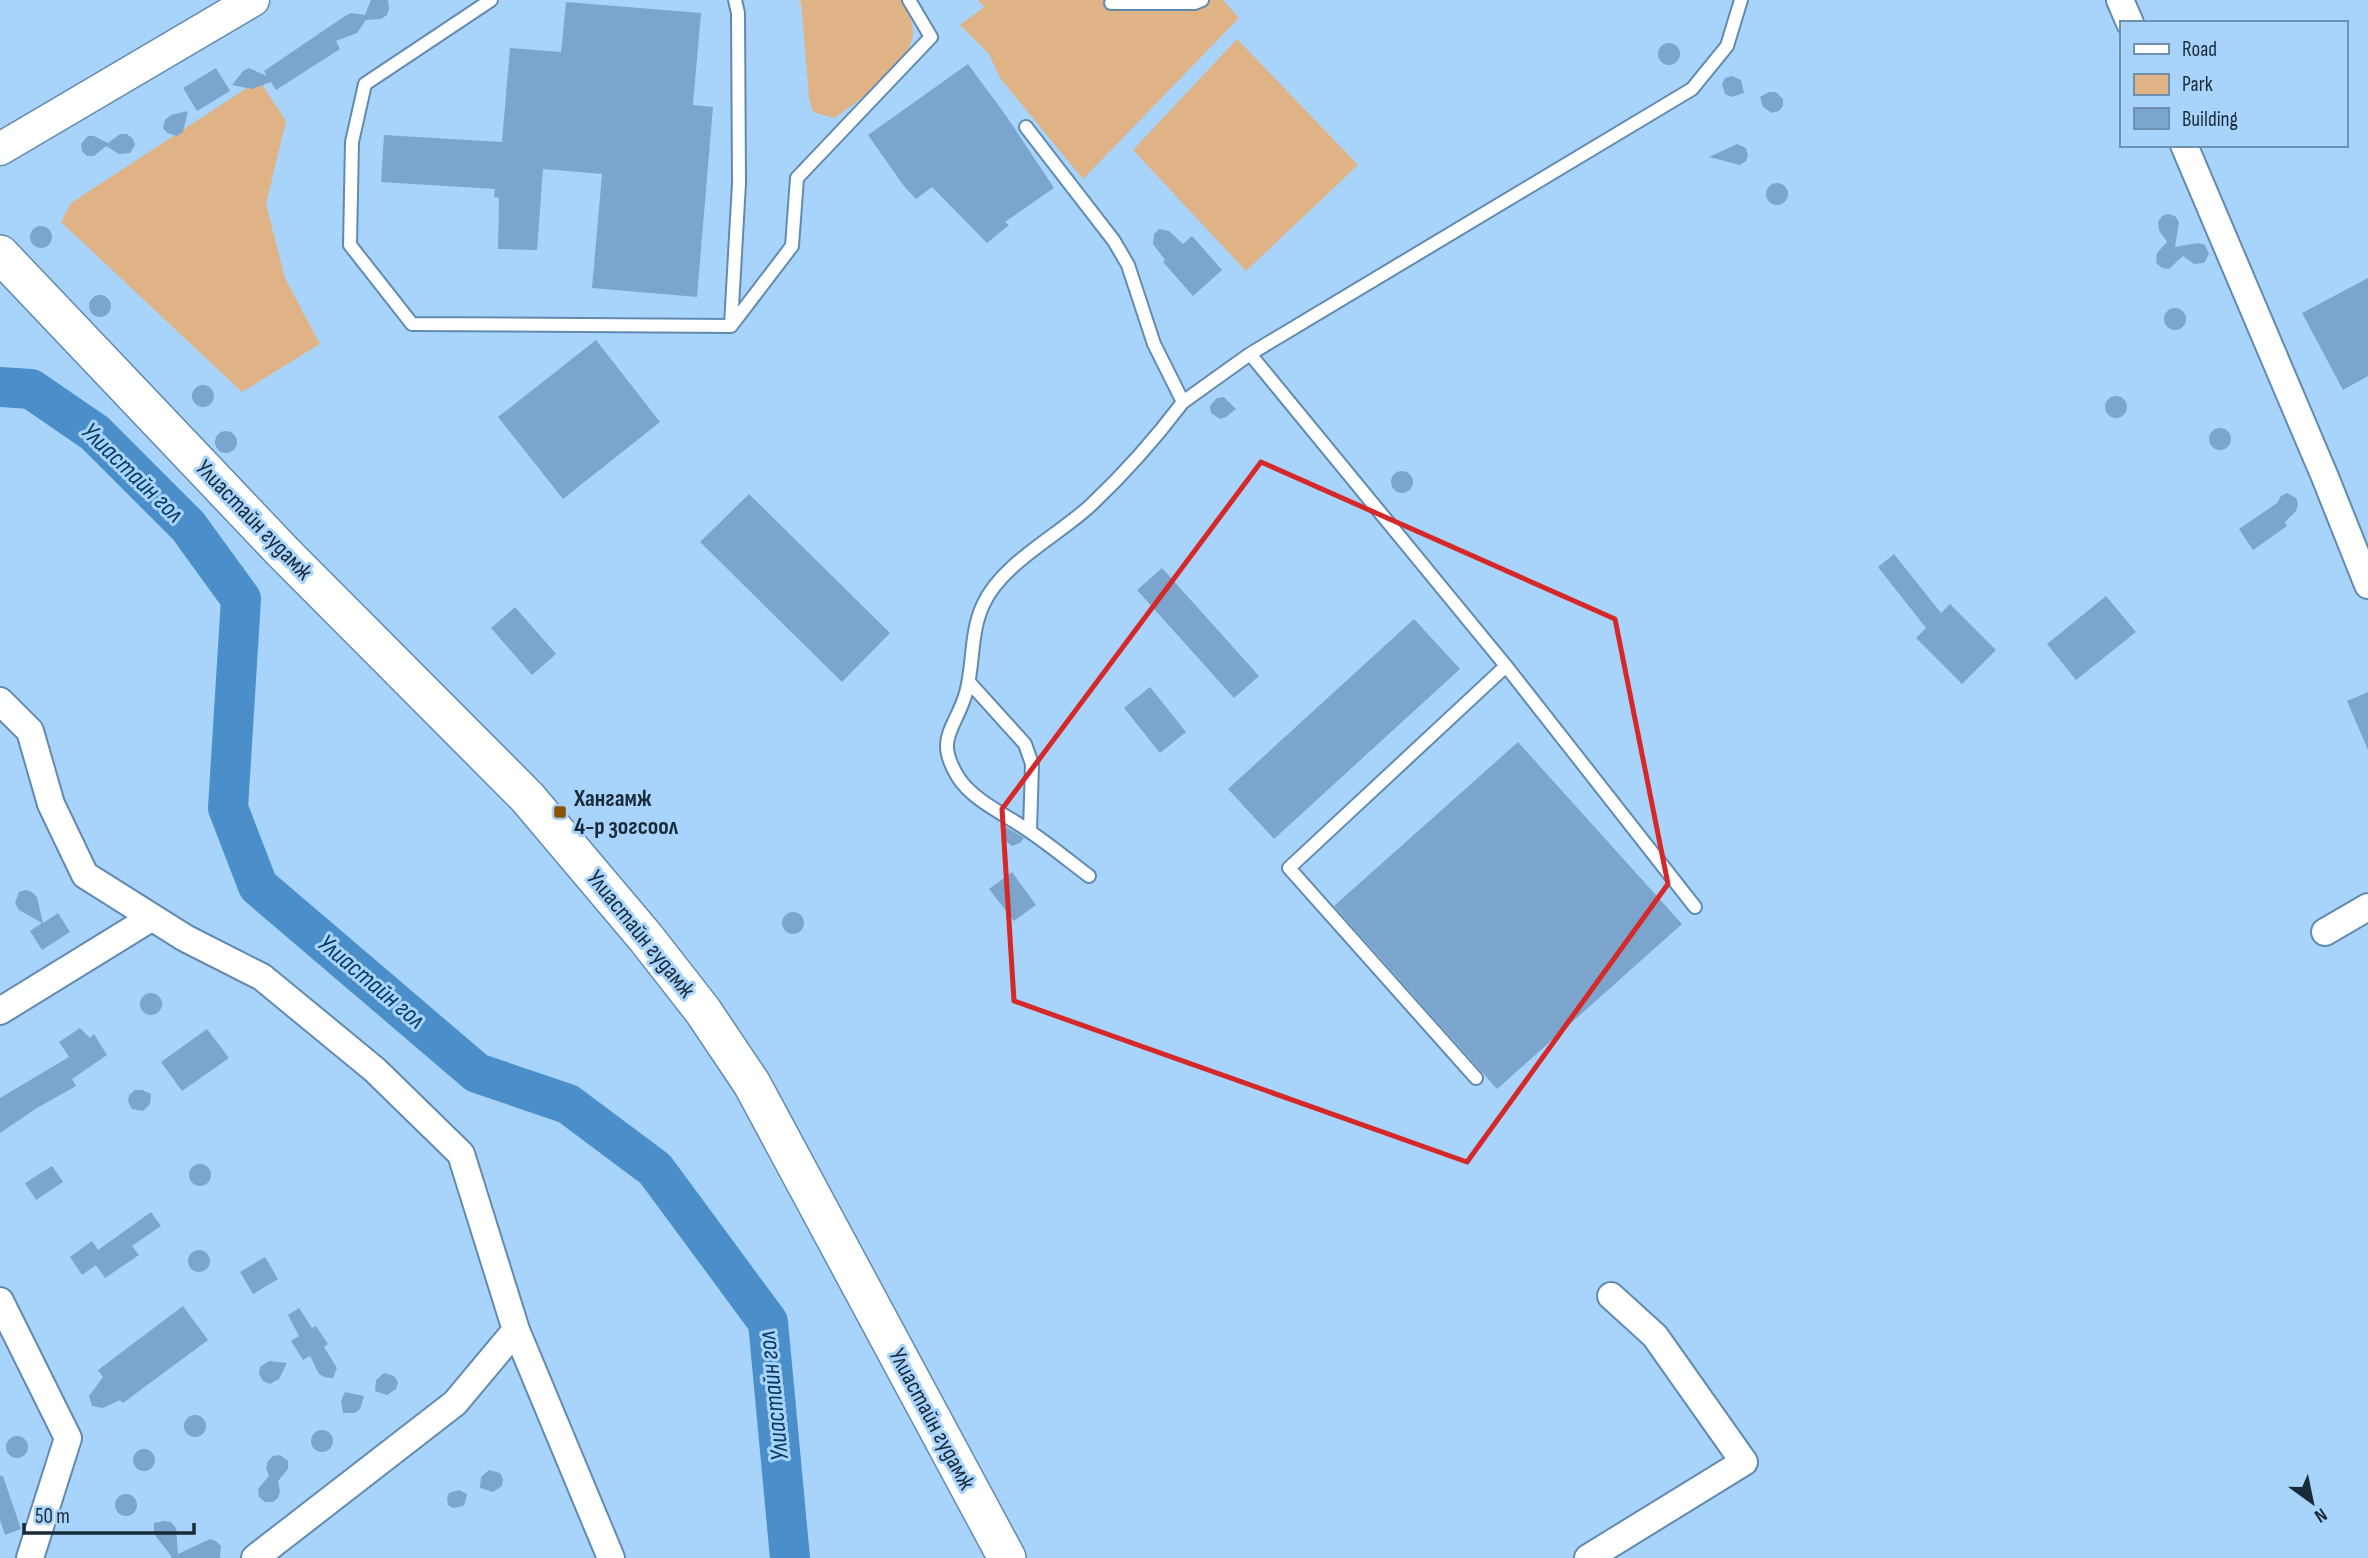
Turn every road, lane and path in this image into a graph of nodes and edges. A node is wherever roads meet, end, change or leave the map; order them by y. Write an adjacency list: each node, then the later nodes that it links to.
1 (253, 0): 12 (street)
2 (491, 0): 14 (lane)
3 (735, 0): 14 (lane)
4 (909, 0): 14 (lane)
5 (1202, 0): 8 (lane)
6 (1741, 0): 15 (lane)
7 (2120, 0): 9 (street)
8 (1111, 3)
9 (2129, 21)
10 (1026, 127): 16 (lane)
11 (2185, 147): 17 (street)
12 (0, 149)
13 (0, 254): 35 (main road, Улиастайн гудамж)
14 (731, 326)
15 (1250, 354): 16 (lane); 18 (lane)
16 (1183, 402): 19 (lane)
17 (2368, 585)
18 (1506, 666): 23 (lane); 28 (lane)
19 (969, 682): 21 (lane); 21 (lane)
20 (0, 701): 25 (street)
21 (1030, 831): 22 (lane)
22 (1089, 876)
23 (1695, 907)
24 (2368, 907): 26 (street)
25 (151, 918): 27 (street); 31 (street)
26 (2325, 932)
27 (0, 1011)
28 (1476, 1078)
29 (1611, 1296): 36 (street)
30 (0, 1301): 32 (street)
31 (516, 1330): 33 (street); 34 (street)
32 (30, 1558)
33 (255, 1558)
34 (611, 1558)
35 (1007, 1558)
36 (1588, 1558)

